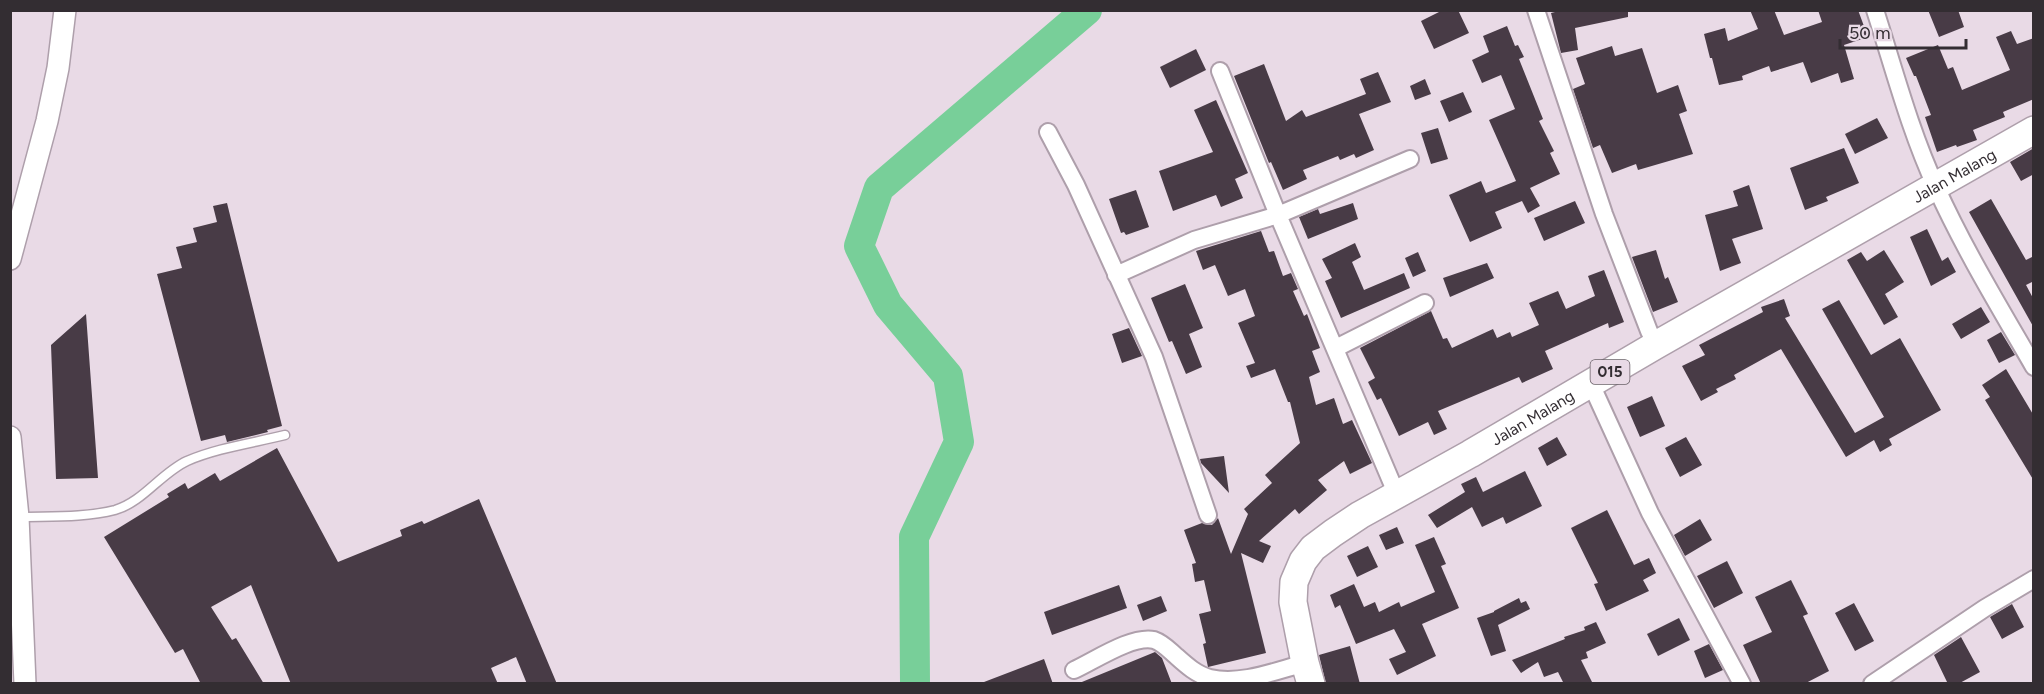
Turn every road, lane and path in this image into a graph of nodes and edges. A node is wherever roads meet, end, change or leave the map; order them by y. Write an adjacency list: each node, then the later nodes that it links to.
1 (65, 10): 10 (street)
2 (1536, 10): 13 (street)
3 (1875, 10): 8 (street)
4 (1220, 71): 9 (street)
5 (2034, 130): 8 (main road, Jalan Malang / 015)
6 (1048, 132): 11 (street)
7 (1410, 159): 9 (street)
8 (1935, 186): 13 (main road, Jalan Malang / 015); 15 (street)
9 (1278, 215): 11 (street); 14 (street)
10 (10, 259)
11 (1116, 275): 20 (street)
12 (1425, 303): 14 (street)
13 (1656, 345): 16 (main road, Jalan Malang / 015)
14 (1336, 348): 19 (street)
15 (2034, 367)
16 (1591, 384): 19 (main road, Jalan Malang / 015); 26 (street)
17 (285, 435): 21 (lane)
18 (10, 437): 21 (street)
19 (1397, 495): 24 (main road, Jalan Malang / 015)
20 (1208, 515)
21 (18, 518): 25 (street)
22 (2034, 579): 27 (street)
23 (1074, 670): 24 (street)
24 (1308, 674)
25 (25, 684)
26 (1742, 684)
27 (1872, 684)

